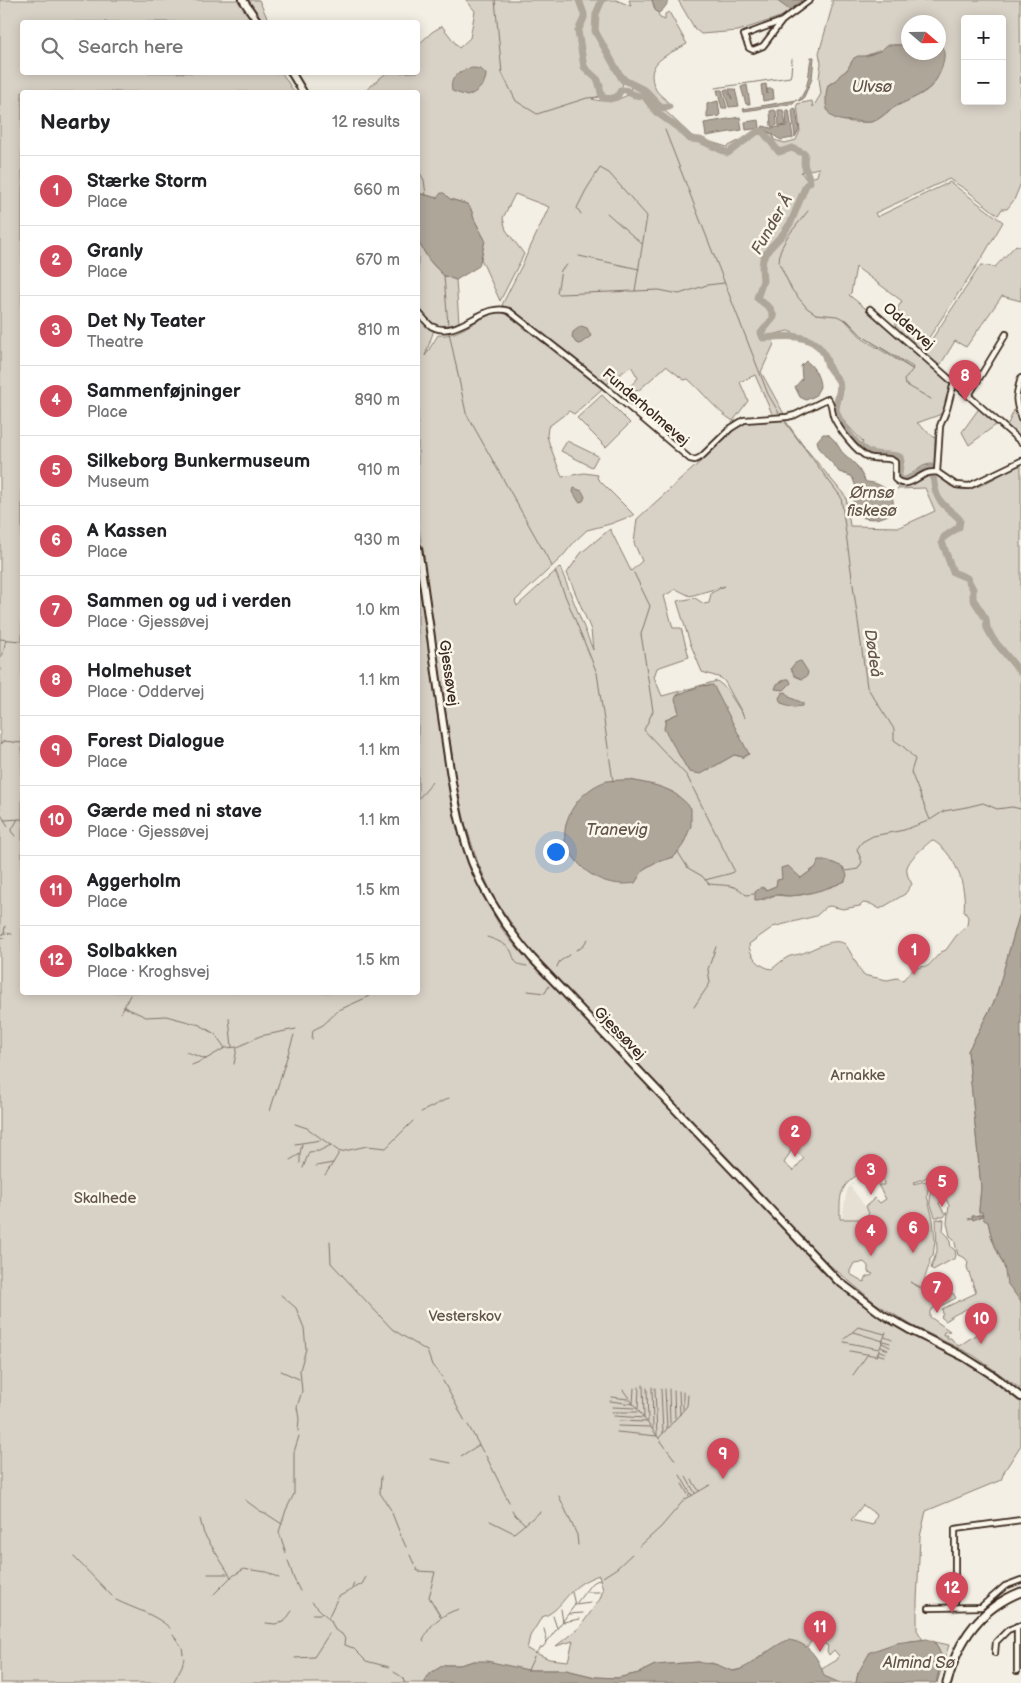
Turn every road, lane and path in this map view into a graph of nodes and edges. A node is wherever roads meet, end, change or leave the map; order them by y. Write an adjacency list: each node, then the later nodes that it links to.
1 (243, 0): 3 (street)
2 (810, 0): 4 (street)
3 (257, 20)
4 (782, 21): 4 (street)
5 (294, 75): 6 (street)
6 (302, 90)
7 (870, 309): 11 (street, Oddervej)
8 (420, 314): 16 (street, Funderholmevej)
9 (1006, 334): 12 (street)
10 (1021, 378): 13 (street)
11 (954, 382): 12 (street, Oddervej); 16 (street)
12 (969, 395): 14 (street, Oddervej)
13 (1021, 419)
14 (1021, 442)
15 (1021, 461): 16 (street)
16 (937, 472)
17 (420, 562): 18 (street, Gjessøvej)
18 (1021, 1397)
19 (1021, 1520): 22 (street)
20 (1021, 1580): 23 (street)
21 (1021, 1592): 27 (main road)
22 (955, 1602)
23 (929, 1608)
24 (1019, 1626): 25 (street); 26 (street)
25 (995, 1653)
26 (1017, 1671)
27 (947, 1683)

